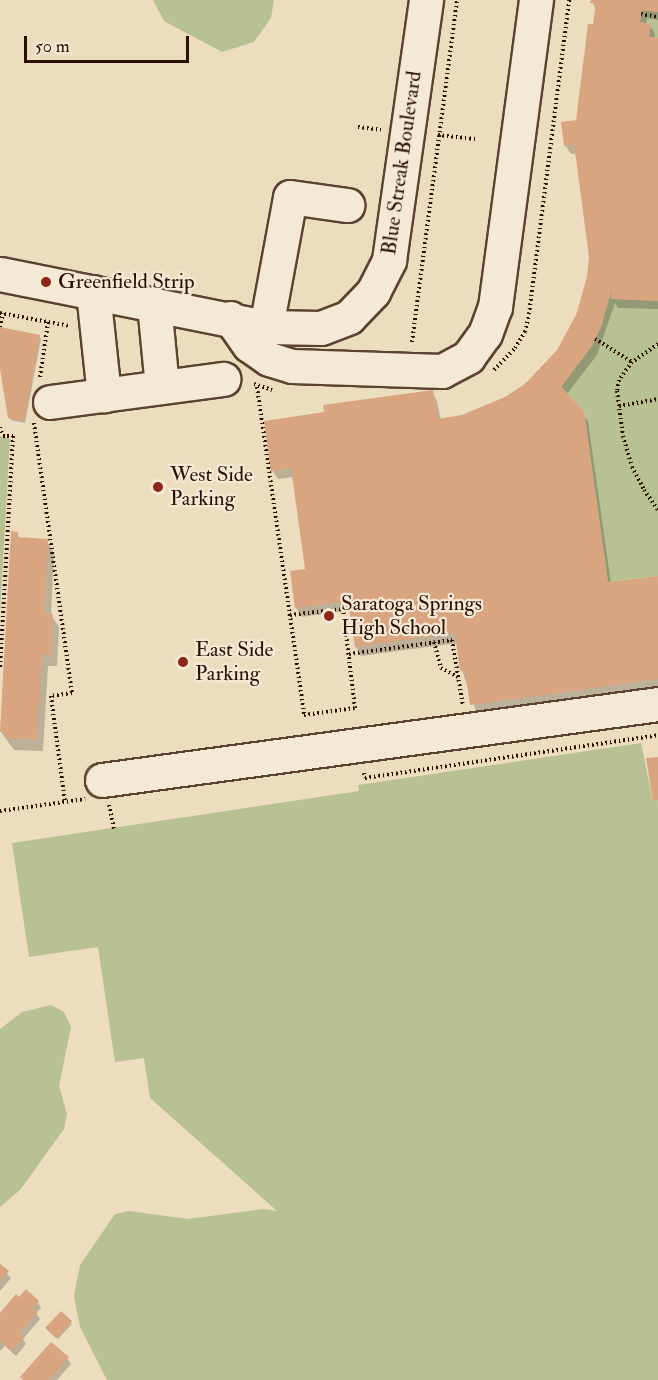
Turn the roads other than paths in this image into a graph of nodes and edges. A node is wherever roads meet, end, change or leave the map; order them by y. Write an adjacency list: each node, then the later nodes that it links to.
1 (426, 0): 8 (street, Blue Streak Boulevard)
2 (536, 0): 7 (street)
3 (347, 205): 8 (street)
4 (0, 274): 5 (street, Blue Streak Boulevard)
5 (93, 292): 6 (street, Blue Streak Boulevard); 11 (street)
6 (154, 304): 7 (street, Blue Streak Boulevard); 10 (street)
7 (230, 318): 8 (street, Blue Streak Boulevard)
8 (266, 327)
9 (235, 379): 10 (street)
10 (162, 387): 11 (street)
11 (104, 395): 12 (street)
12 (41, 403)
13 (658, 704): 14 (street)
14 (102, 791)

